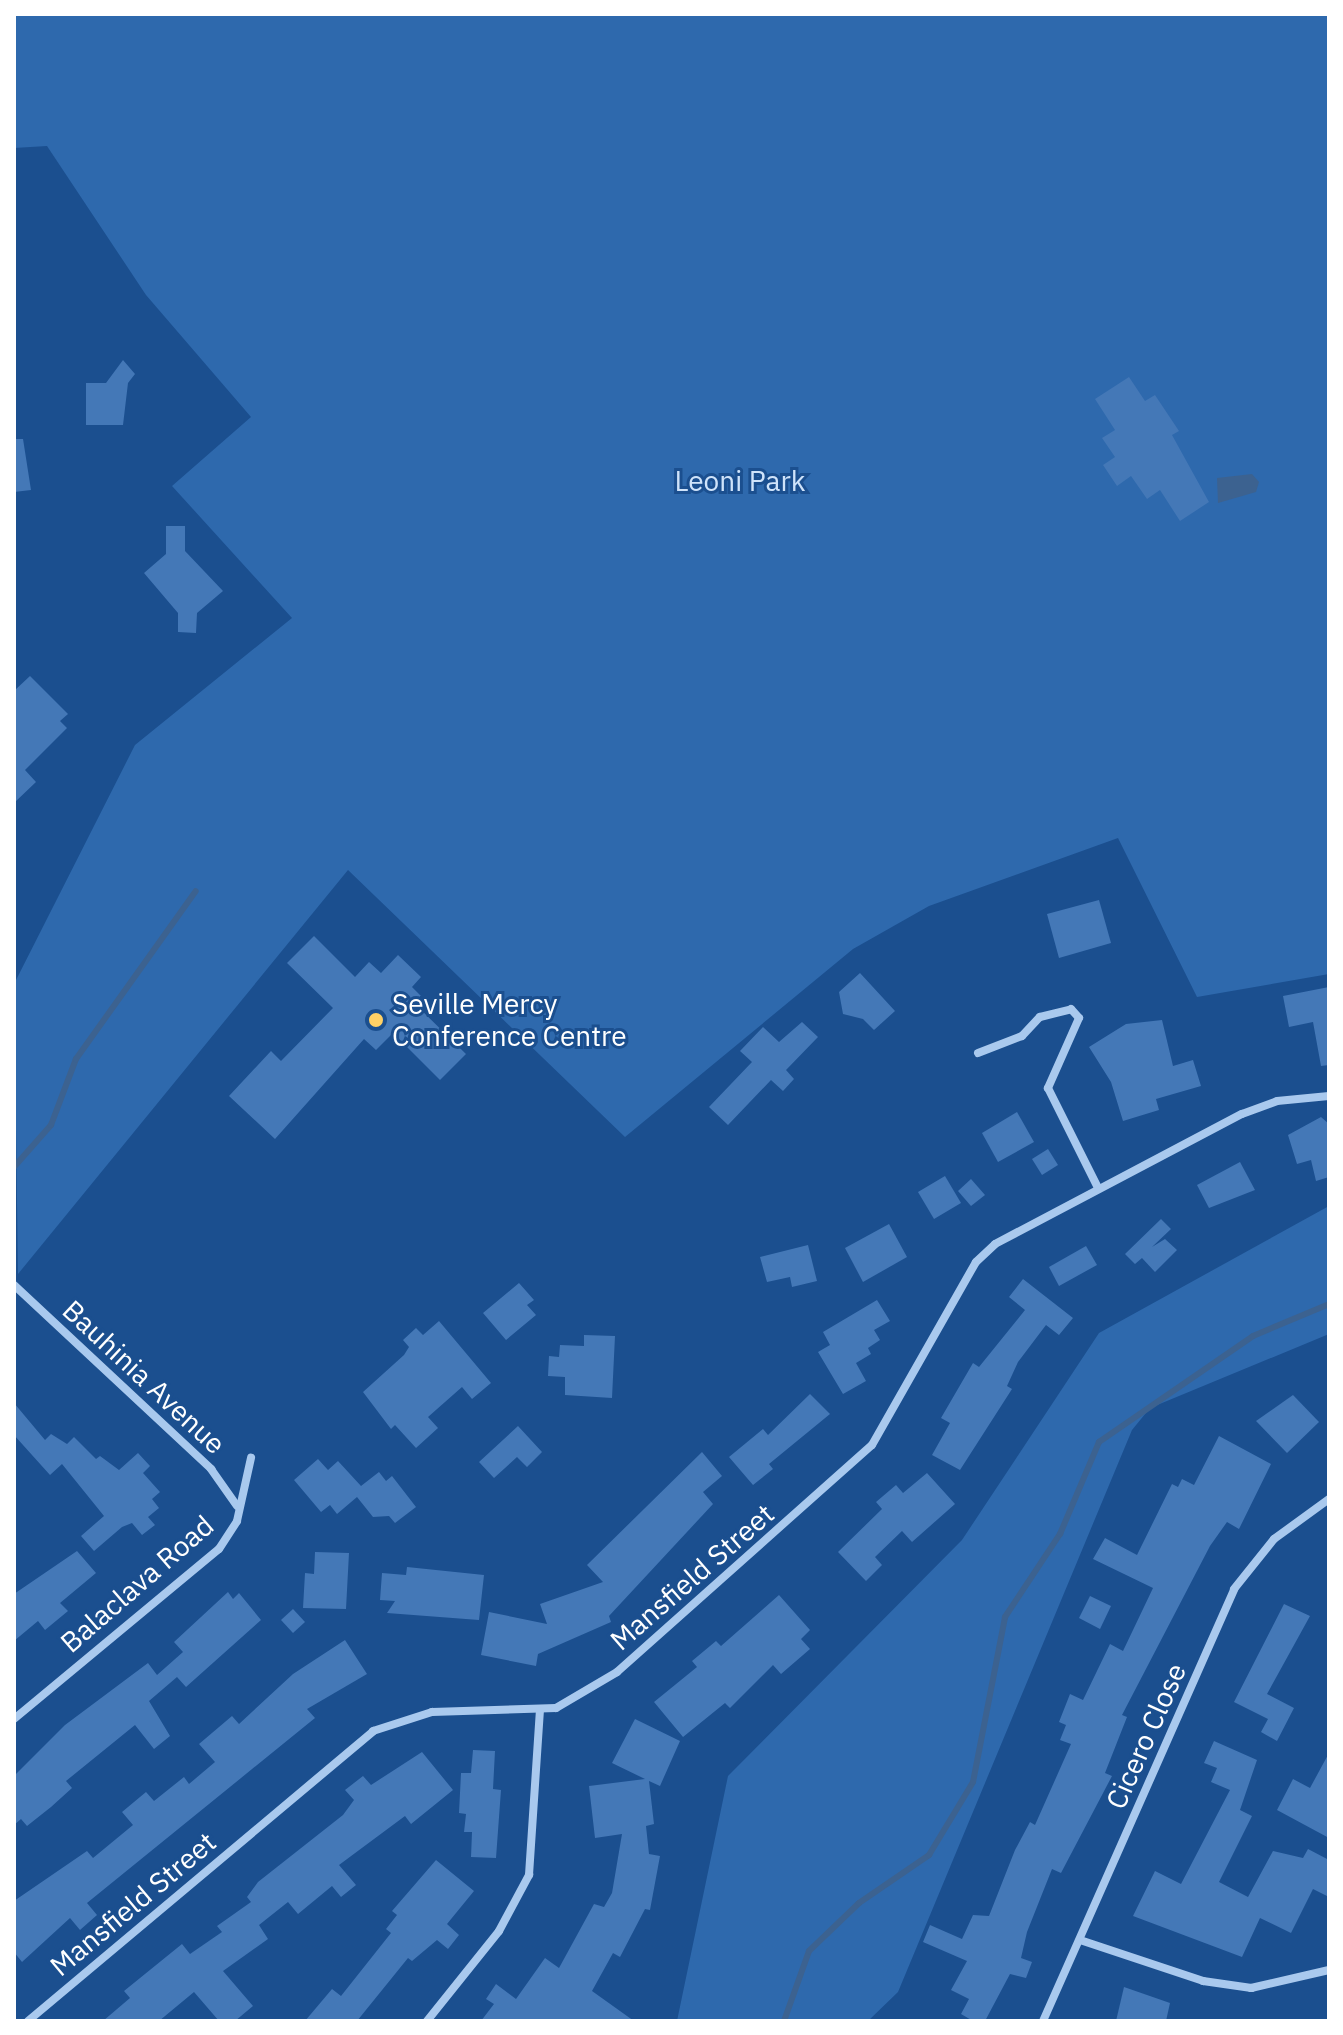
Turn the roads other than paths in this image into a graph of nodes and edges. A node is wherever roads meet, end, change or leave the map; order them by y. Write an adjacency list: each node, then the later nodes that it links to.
1 (978, 1053): 3 (street)
2 (1329, 1096): 3 (street, Mansfield Street)
3 (1097, 1186): 8 (street, Mansfield Street)
4 (14, 1285): 7 (street, Bauhinia Avenue)
5 (251, 1458): 7 (street, Balaclava Road)
6 (1329, 1499): 10 (street, Cicero Close)
7 (237, 1506): 9 (street, Balaclava Road)
8 (540, 1711): 12 (street, Mansfield Street); 13 (street)
9 (14, 1719)
10 (1080, 1940): 11 (street); 14 (street, Cicero Close)
11 (1329, 1970)
12 (28, 2021)
13 (427, 2021)
14 (1043, 2021)

